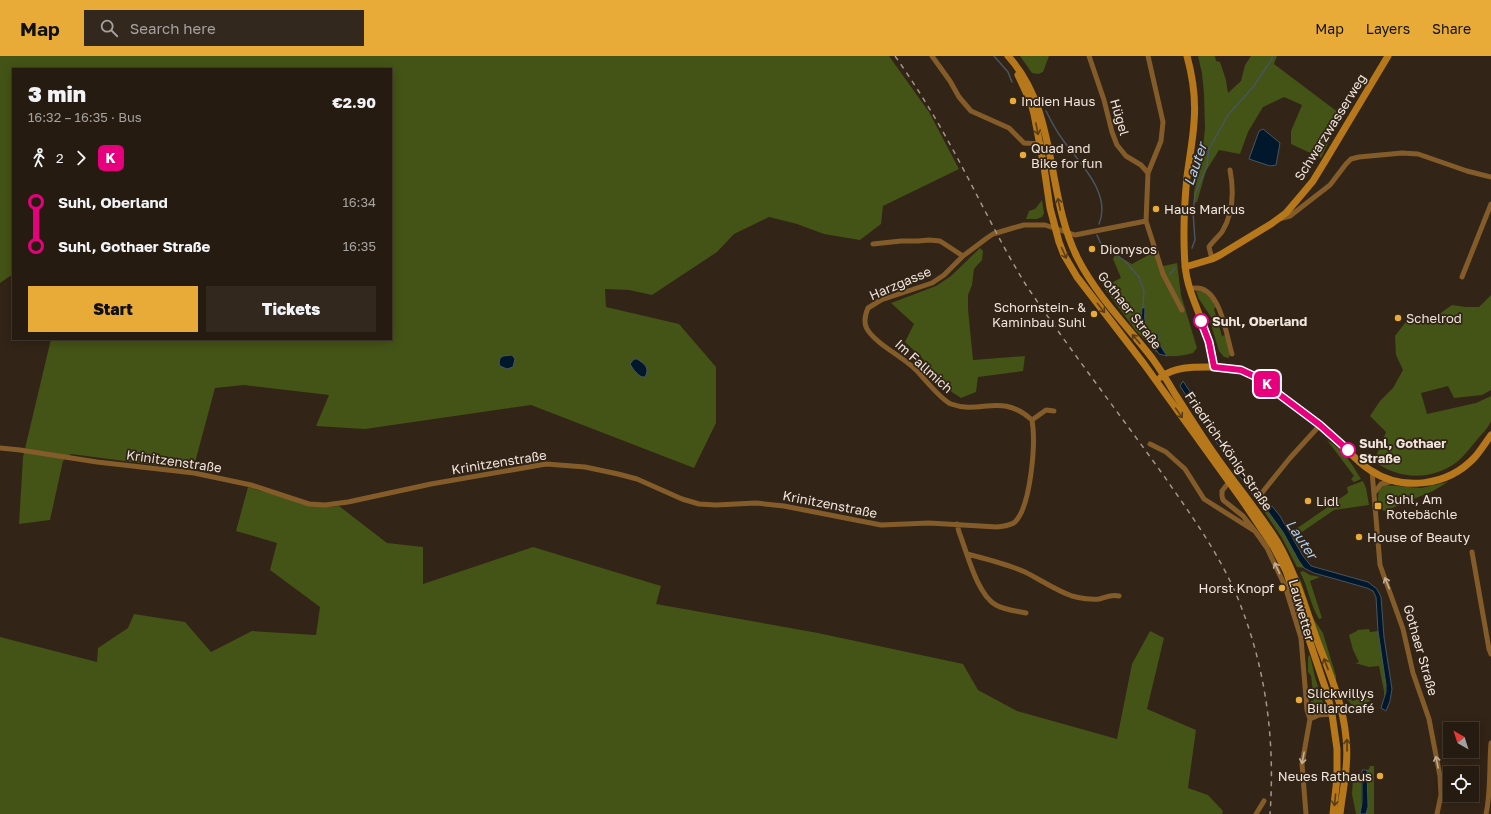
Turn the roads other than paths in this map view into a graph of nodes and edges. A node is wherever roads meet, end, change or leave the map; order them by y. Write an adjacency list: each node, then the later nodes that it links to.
1 (932, 56): 7 (street)
2 (1089, 56): 9 (street, Hügel)
3 (1148, 56): 9 (street)
4 (1188, 56): 19 (main road)
5 (1388, 56): 12 (main road, Schwarzwasserweg)
6 (1009, 57): 7 (main road)
7 (1044, 144): 14 (main road, Gothaer Straße); 15 (main road, Gothaer Straße, one-way to 7)
8 (1230, 170): 18 (street)
9 (1148, 172): 13 (street)
10 (1491, 177): 12 (street)
11 (1491, 204): 20 (street)
12 (1278, 219): 18 (main road, Schwarzwasserweg)
13 (1146, 221): 15 (street); 22 (street)
14 (1054, 227): 15 (street, Harzgasse); 17 (street, Harzgasse); 27 (main road, Gothaer Straße, one-way to 27)
15 (1066, 232): 26 (main road, Gothaer Straße, one-way to 15)
16 (873, 244): 17 (street)
17 (963, 256): 23 (street, Harzgasse)
18 (1212, 259): 19 (main road, Schwarzwasserweg)
19 (1185, 267): 21 (main road)
20 (1462, 277)
21 (1190, 289): 24 (street); 25 (main road)
22 (1182, 310)
23 (873, 336): 29 (street, Im Fallmich)
24 (1232, 354)
25 (1214, 367): 26 (main road); 30 (main road)
26 (1164, 376): 27 (main road); 53 (main road, Friedrich-König-Straße, one-way to 26)
27 (1156, 381): 36 (main road, Gothaer Straße, one-way to 36)
28 (1054, 411): 29 (street)
29 (1032, 420): 39 (street, Krinitzenstraße)
30 (1320, 425): 34 (main road); 38 (street)
31 (1491, 435): 35 (main road)
32 (1150, 444): 40 (street)
33 (0, 448): 39 (street, Krinitzenstraße)
34 (1372, 471): 35 (main road); 37 (street, Gothaer Straße)
35 (1394, 481): 37 (street)
36 (1229, 482): 40 (street, Lauwetter); 46 (main road, Friedrich-König-Straße)
37 (1374, 493): 54 (street, Gothaer Straße, one-way to 37)
38 (1261, 494)
39 (957, 524): 42 (street)
40 (1255, 532): 47 (street, Lauwetter, one-way to 40)
41 (1472, 552): 45 (street)
42 (967, 554): 43 (street); 44 (street)
43 (1119, 596)
44 (1026, 613)
45 (1491, 654)
46 (1332, 714): 47 (street); 52 (main road, Friedrich-König-Straße, one-way to 52)
47 (1310, 719): 51 (street, Lauwetter, one-way to 51)
48 (1491, 743): 55 (street)
49 (1264, 801): 50 (street)
50 (1256, 814)
51 (1306, 814)
52 (1333, 814)
53 (1340, 814)
54 (1437, 814)
55 (1486, 814)

